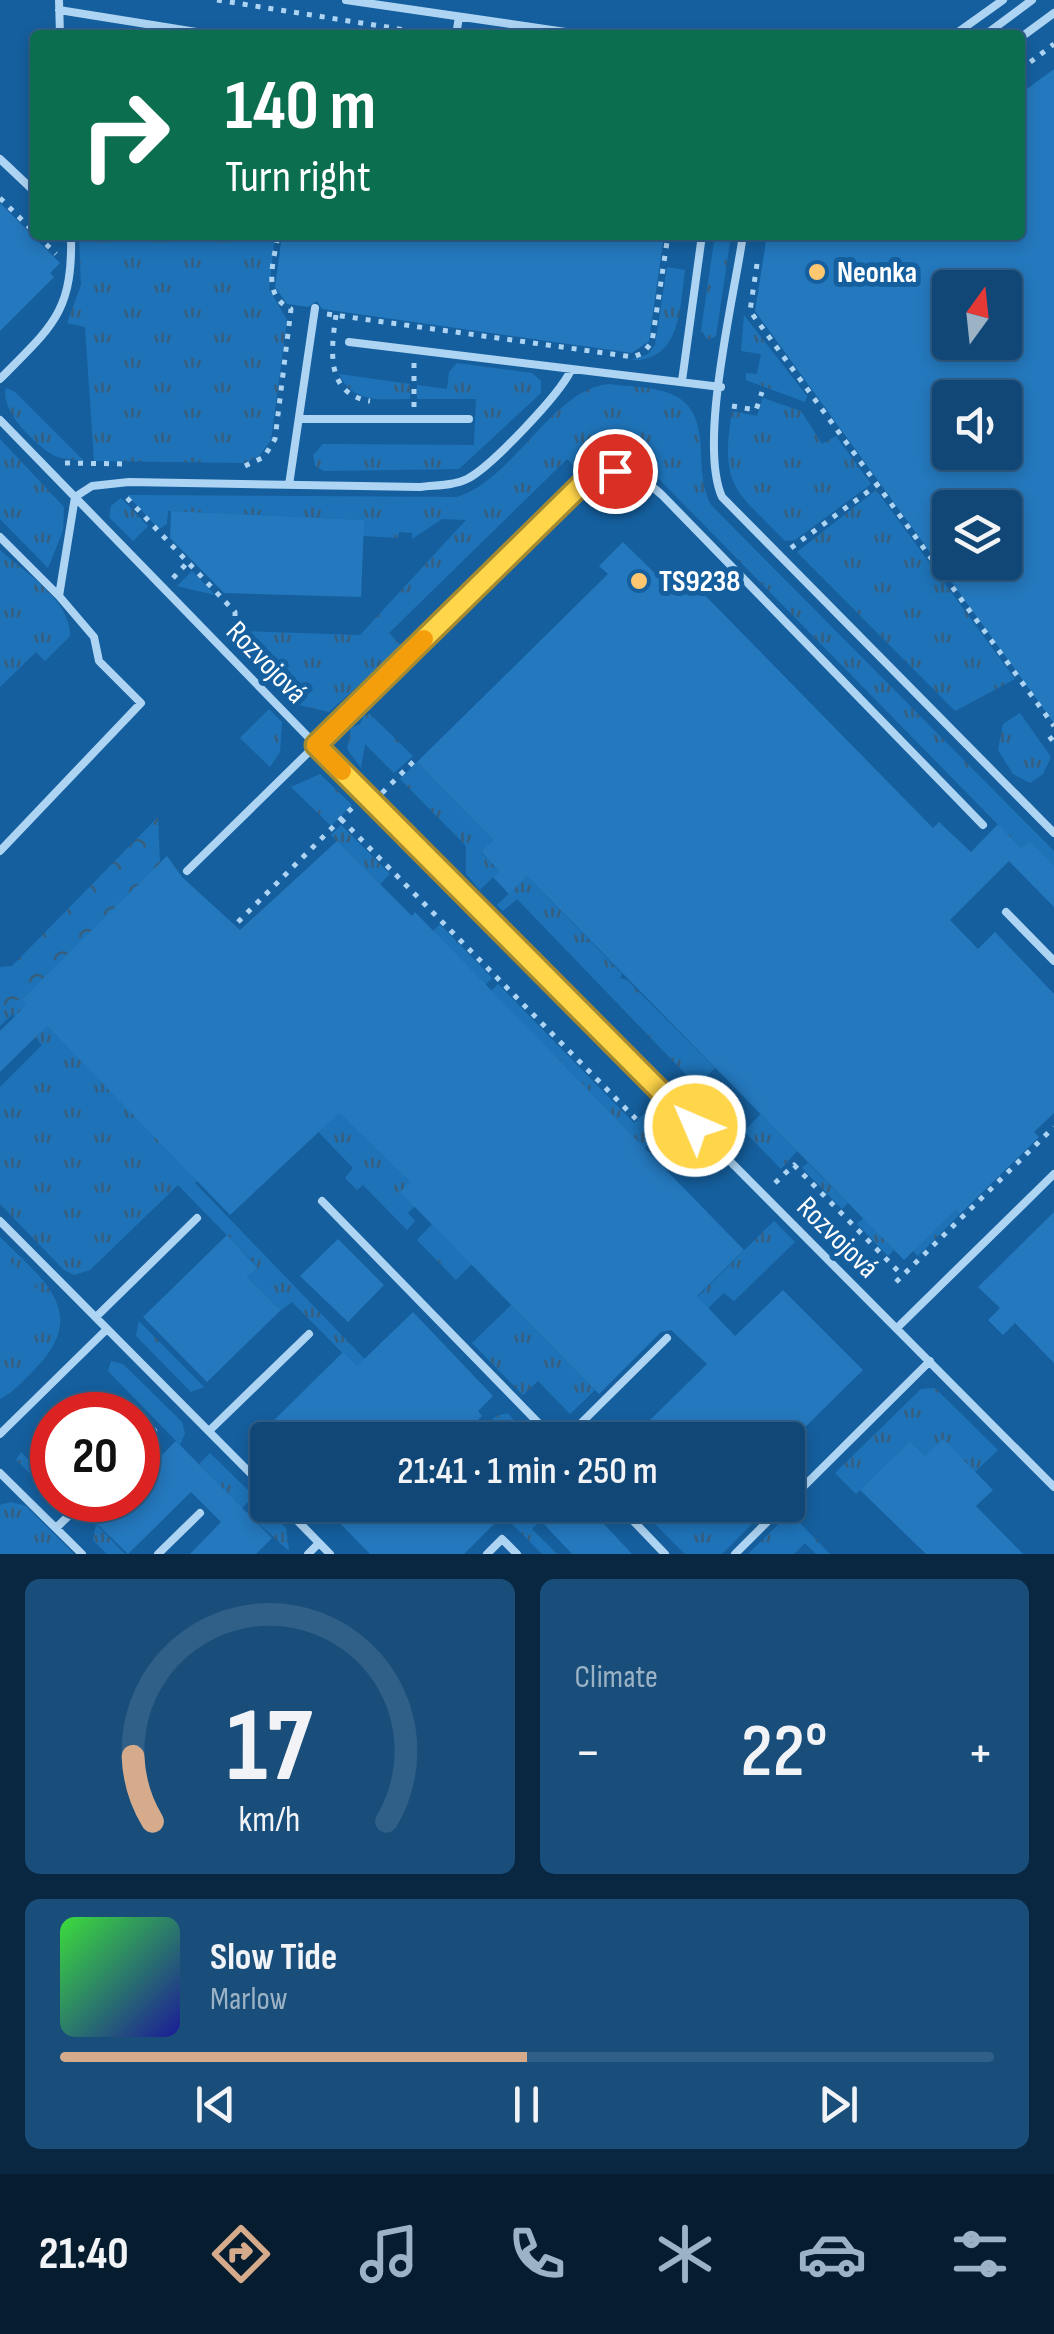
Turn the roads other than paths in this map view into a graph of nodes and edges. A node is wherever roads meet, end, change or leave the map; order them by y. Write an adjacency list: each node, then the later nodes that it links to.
1 (346, 0): 6 (lane)
2 (1004, 0): 11 (lane)
3 (1032, 0): 12 (lane)
4 (59, 5): 7 (lane); 8 (lane)
5 (1054, 13): 13 (lane)
6 (459, 16): 9 (lane); 10 (lane)
7 (60, 30)
8 (190, 30)
9 (457, 30)
10 (553, 30)
11 (961, 30)
12 (993, 30)
13 (1025, 34)
14 (0, 159): 15 (lane)
15 (30, 187)
16 (71, 240): 22 (lane)
17 (701, 240): 23 (lane)
18 (741, 240): 24 (lane)
19 (314, 310): 25 (lane)
20 (349, 342): 21 (lane)
21 (570, 370): 23 (lane); 28 (lane)
22 (0, 380)
23 (682, 381): 24 (lane)
24 (721, 388): 34 (lane)
25 (300, 419): 26 (lane); 28 (lane)
26 (469, 419)
27 (0, 420): 29 (lane, Rozvojová)
28 (289, 484): 29 (lane)
29 (75, 497): 31 (lane); 32 (lane, Rozvojová)
30 (0, 537): 31 (lane)
31 (59, 596): 35 (lane)
32 (316, 745): 33 (lane); 36 (lane); 44 (lane, Rozvojová)
33 (984, 825)
34 (1054, 833)
35 (0, 851)
36 (186, 871)
37 (1006, 912): 38 (lane)
38 (1054, 961)
39 (1054, 1174): 44 (lane)
40 (322, 1201): 49 (lane)
41 (197, 1218): 43 (lane)
42 (0, 1221): 43 (lane)
43 (96, 1317): 45 (lane)
44 (896, 1328): 48 (lane, Rozvojová)
45 (108, 1329): 51 (lane); 52 (lane)
46 (309, 1334): 51 (lane)
47 (667, 1338): 50 (lane)
48 (930, 1362): 55 (lane); 56 (lane, Rozvojová)
49 (537, 1422)
50 (582, 1422)
51 (208, 1431): 54 (lane)
52 (0, 1434)
53 (0, 1473): 62 (lane)
54 (250, 1473)
55 (805, 1485)
56 (1054, 1487)
57 (200, 1513): 65 (lane)
58 (62, 1522): 62 (lane)
59 (299, 1522): 63 (lane)
60 (635, 1522): 70 (lane)
61 (767, 1522): 71 (lane)
62 (56, 1528): 64 (lane)
63 (319, 1543): 66 (lane); 67 (lane)
64 (82, 1554)
65 (158, 1554)
66 (308, 1554)
67 (330, 1554)
68 (487, 1554): 69 (lane)
69 (516, 1554)
70 (666, 1554)
71 (734, 1554)

